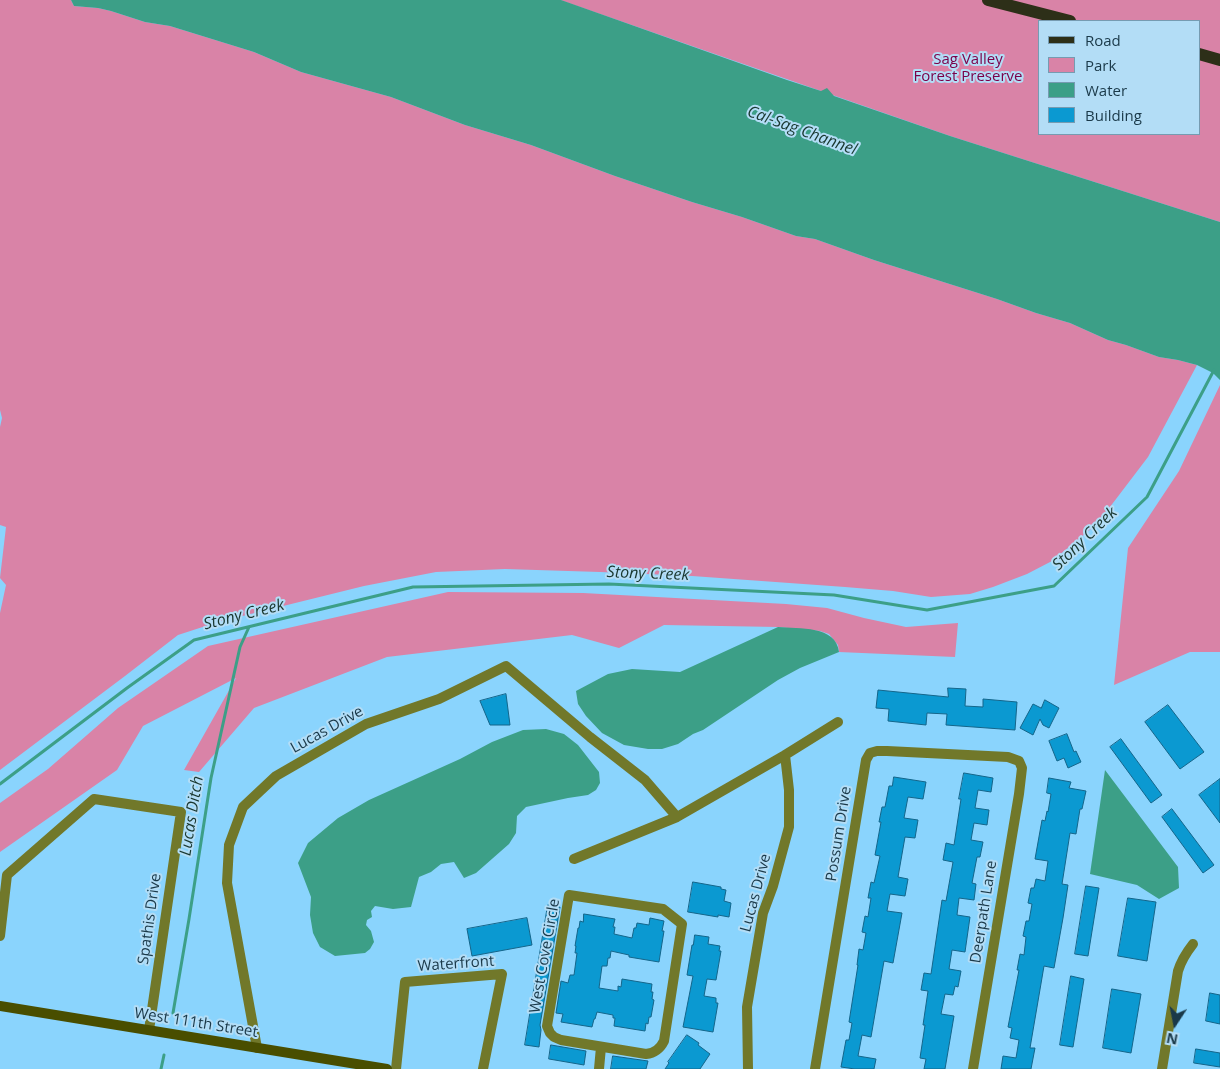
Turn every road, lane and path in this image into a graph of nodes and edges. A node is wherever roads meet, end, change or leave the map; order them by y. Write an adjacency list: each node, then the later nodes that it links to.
1 (988, 0): 2 (main road)
2 (1066, 20)
3 (1200, 54): 4 (main road)
4 (1220, 60)
5 (838, 722): 6 (street)
6 (785, 755): 8 (street); 20 (street, Lucas Drive)
7 (1019, 761): 21 (street, Possum Drive); 22 (street, Deerpath Lane)
8 (676, 817): 9 (street); 15 (street, Lucas Drive)
9 (574, 859)
10 (0, 936): 13 (street, Spathis Drive)
11 (1193, 944): 23 (street)
12 (0, 1006): 13 (main road, West 111th Street)
13 (149, 1030): 15 (main road, West 111th Street)
14 (601, 1047): 14 (street, West Cove Circle); 19 (street)
15 (257, 1048): 16 (main road, West 111th Street)
16 (387, 1069)
17 (396, 1069): 18 (street, Waterfront)
18 (483, 1069)
19 (599, 1069)
20 (748, 1069)
21 (815, 1069)
22 (973, 1069)
23 (1162, 1069)

